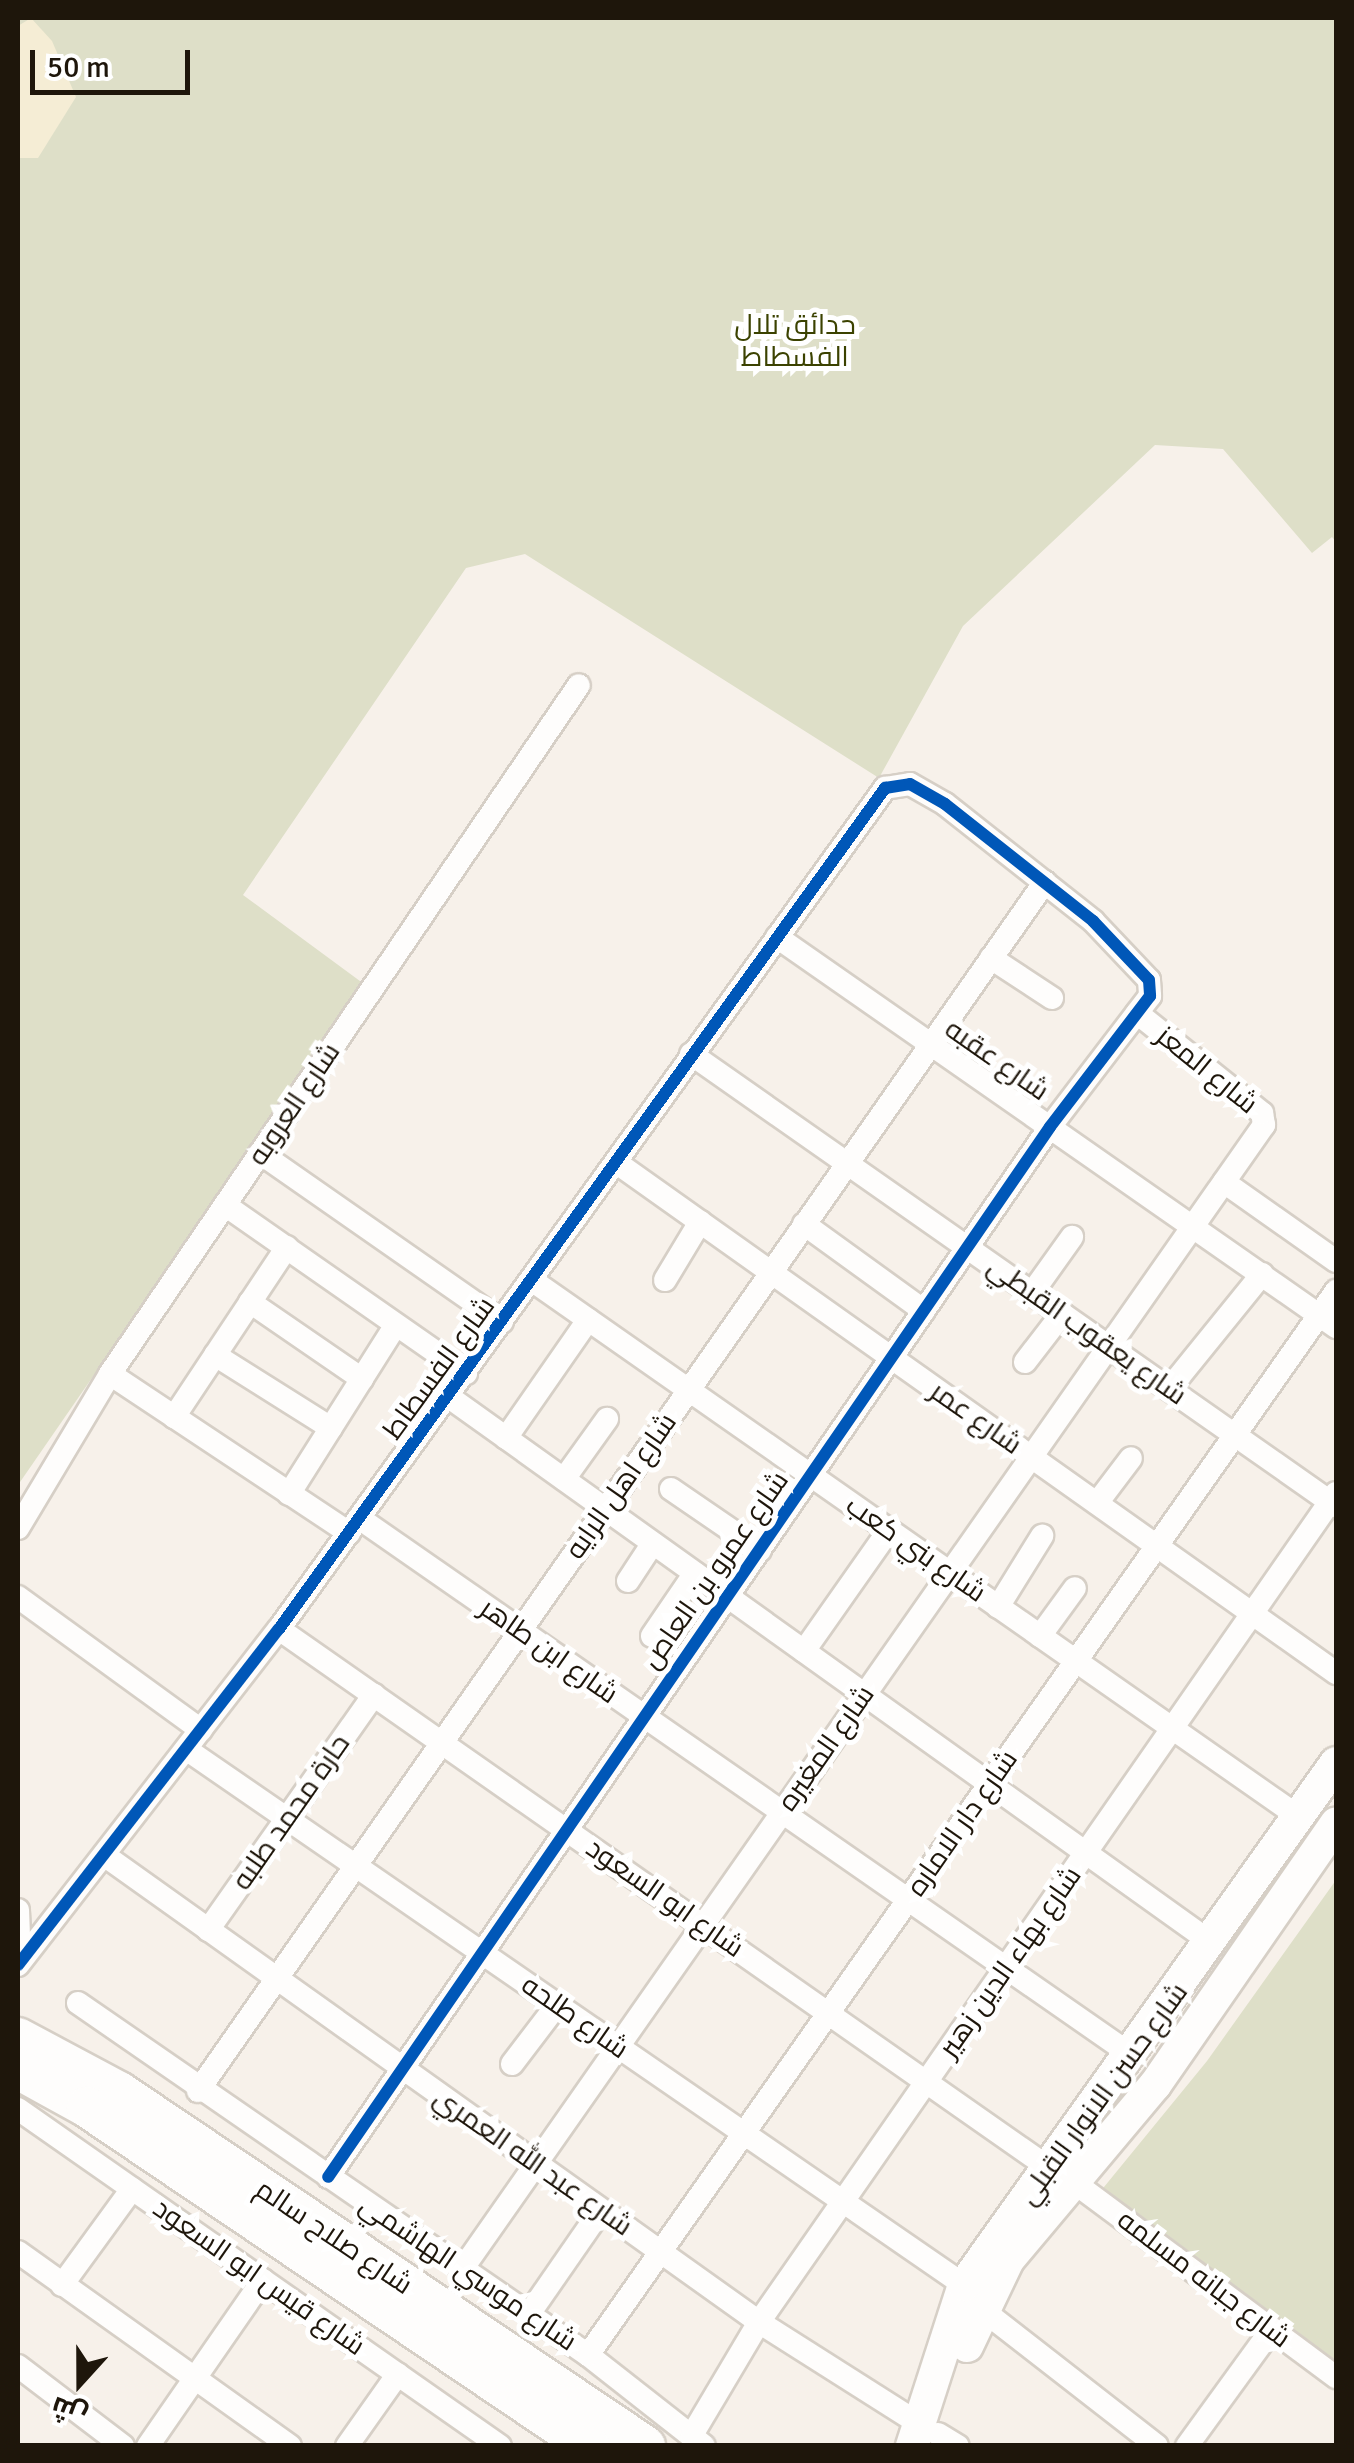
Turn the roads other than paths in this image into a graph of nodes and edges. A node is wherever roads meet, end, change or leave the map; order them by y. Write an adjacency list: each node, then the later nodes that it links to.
1 (579, 685): 10 (street, شارع العروبه)
2 (1045, 882): 3 (street, شارع الفسطاط); 4 (street, شارع اهل الرايه); 6 (street)
3 (777, 937): 7 (street, شارع عقبه); 8 (street, شارع الفسطاط)
4 (991, 958): 5 (street); 7 (street, شارع اهل الرايه)
5 (1052, 998)
6 (1144, 1004): 9 (street, شارع عمرو بن العاص); 13 (street, شارع المعز)
7 (930, 1044): 9 (street, شارع عقبه); 12 (street, شارع اهل الرايه)
8 (691, 1054): 11 (street, شارع الفسطاط); 12 (street, شارع يعقوب القبطي)
9 (1050, 1127): 17 (street, شارع عقبه); 20 (street, شارع عمرو بن العاص)
10 (260, 1153): 14 (street, شارع العروبه); 33 (street)
11 (616, 1163): 15 (street, شارع عمر); 25 (street, شارع الفسطاط)
12 (847, 1163): 16 (street, شارع اهل الرايه); 20 (street, شارع يعقوب القبطي)
13 (1224, 1182): 17 (street, شارع المعز); 21 (street)
14 (225, 1205): 19 (street); 40 (street, شارع العروبه)
15 (700, 1222): 22 (street, شارع عمر); 24 (street)
16 (804, 1224): 22 (street, شارع اهل الرايه); 29 (street)
17 (1190, 1229): 23 (street, شارع عقبه); 35 (street, شارع المغيره)
18 (1072, 1237): 27 (street)
19 (287, 1247): 28 (street); 34 (street)
20 (968, 1248): 27 (street, شارع يعقوب القبطي); 29 (street, شارع عمرو بن العاص)
21 (1336, 1261)
22 (770, 1272): 37 (street, شارع عمر); 43 (street, شارع اهل الرايه)
23 (1262, 1274): 32 (street, شارع عقبه); 42 (street)
24 (665, 1280)
25 (533, 1281): 31 (street, شارع بني كعب); 33 (street, شارع الفسطاط)
26 (1336, 1291): 32 (street, شارع دار الاماره)
27 (1032, 1293): 30 (street, شارع يعقوب القبطي)
28 (250, 1302): 36 (street); 41 (street)
29 (924, 1311): 37 (street, شارع عمرو بن العاص)
30 (1062, 1314): 35 (street, شارع يعقوب القبطي); 38 (street)
31 (588, 1320): 43 (street, شارع بني كعب); 49 (street)
32 (1328, 1321): 48 (street, شارع دار الاماره)
33 (502, 1322): 39 (street, شارع الفسطاط)
34 (396, 1325): 39 (street); 41 (street)
35 (1107, 1345): 42 (street, شارع يعقوب القبطي); 50 (street, شارع المغيره)
36 (215, 1355): 45 (street); 47 (street)
37 (892, 1358): 50 (street, شارع عمر); 52 (street, شارع عمرو بن العاص)
38 (1025, 1362)
39 (466, 1373): 44 (street, شارع الفسطاط)
40 (110, 1374): 45 (street, شارع ابن طاهر); 60 (street, شارع العروبه)
41 (362, 1378): 47 (street)
42 (1169, 1389): 48 (street, شارع يعقوب القبطي)
43 (688, 1390): 52 (street, شارع بني كعب); 58 (street, شارع اهل الرايه)
44 (450, 1397): 49 (street); 59 (street, شارع الفسطاط)
45 (174, 1417): 55 (street, شارع ابن طاهر)
46 (607, 1419): 53 (street)
47 (331, 1428): 55 (street)
48 (1236, 1435): 56 (street, شارع يعقوب القبطي); 64 (street, شارع دار الاماره)
49 (506, 1438): 53 (street)
50 (1030, 1456): 57 (street, شارع عمر); 66 (street, شارع المغيره)
51 (1131, 1458): 57 (street)
52 (811, 1476): 61 (street, شارع بني كعب); 65 (street, شارع عمرو بن العاص)
53 (564, 1479): 58 (street)
54 (670, 1489): 65 (street)
55 (289, 1494): 59 (street, شارع ابن طاهر)
56 (1335, 1500): 73 (street, شارع بهاء الدين زهير)
57 (1097, 1503): 64 (street, شارع عمر)
58 (606, 1509): 63 (street); 75 (street, شارع اهل الرايه)
59 (354, 1526): 74 (street, شارع الفسطاط); 75 (street, شارع ابن طاهر)
60 (18, 1528)
61 (889, 1530): 66 (street, شارع بني كعب); 78 (street)
62 (1042, 1536): 72 (street)
63 (652, 1543): 67 (street); 68 (street)
64 (1157, 1546): 73 (street, شارع عمر); 79 (street, شارع دار الاماره)
65 (760, 1550): 70 (street, شارع عمرو بن العاص)
66 (949, 1572): 72 (street, شارع بني كعب); 81 (street, شارع المغيره)
67 (695, 1573): 70 (street); 76 (street)
68 (628, 1581)
69 (1075, 1588): 77 (street)
70 (728, 1596): 78 (street); 83 (street, شارع عمرو بن العاص)
71 (18, 1597): 85 (street)
72 (998, 1607): 77 (street, شارع بني كعب)
73 (1252, 1614): 80 (street, شارع عمر); 84 (street, شارع بهاء الدين زهير)
74 (279, 1629): 82 (street, شارع ابو السعود); 85 (street, شارع الفسطاط)
75 (520, 1631): 83 (street, شارع ابن طاهر); 86 (street, شارع اهل الرايه)
76 (652, 1636)
77 (1040, 1636): 79 (street, شارع بني كعب)
78 (804, 1651): 81 (street)
79 (1076, 1662): 84 (street, شارع بني كعب); 89 (street, شارع دار الاماره)
80 (1336, 1673)
81 (864, 1694): 89 (street); 90 (street, شارع المغيره)
82 (374, 1695): 86 (street, شارع ابو السعود); 92 (street, حارة محمد طلبه)
83 (644, 1717): 90 (street, شارع ابن طاهر); 94 (street, شارع عمرو بن العاص)
84 (1172, 1729): 91 (street, شارع بني كعب); 95 (street, شارع بهاء الدين زهير)
85 (202, 1730): 87 (street, شارع الفسطاط)
86 (442, 1742): 94 (street, شارع ابو السعود); 97 (street, شارع اهل الرايه)
87 (186, 1749): 92 (street, شارع طلحه); 96 (street, شارع الفسطاط)
88 (1336, 1763): 91 (main road, شارع حسن الانوار القبلي)
89 (990, 1784): 95 (street); 98 (street, شارع دار الاماره)
90 (781, 1813): 98 (street, شارع ابن طاهر); 100 (street, شارع المغيره)
91 (1299, 1817): 102 (main road, شارع حسن الانوار القبلي)
92 (286, 1818): 97 (street, شارع طلحه); 101 (street, حارة محمد طلبه)
93 (1336, 1824): 121 (main road, شارع حسن الانوار القبلي)
94 (567, 1830): 100 (street, شارع ابو السعود); 103 (street, شارع عمرو بن العاص)
95 (1086, 1853): 102 (street); 105 (street, شارع بهاء الدين زهير)
96 (104, 1855): 101 (street, شارع عبد الله العمري); 104 (street, شارع الفسطاط)
97 (356, 1866): 103 (street, شارع طلحه); 106 (street, شارع اهل الرايه)
98 (908, 1901): 105 (street, شارع ابن طاهر); 109 (street, شارع دار الاماره)
99 (18, 1910): 104 (street)
100 (703, 1925): 109 (street, شارع ابو السعود); 111 (street, شارع المغيره)
101 (208, 1930): 106 (street, شارع عبد الله العمري)
102 (1212, 1943): 112 (main road, شارع حسن الانوار القبلي)
103 (482, 1954): 108 (street, شارع طلحه); 114 (street, شارع عمرو بن العاص)
104 (19, 1963)
105 (1005, 1969): 112 (street, شارع ابن طاهر); 116 (street, شارع بهاء الدين زهير)
106 (277, 1979): 114 (street, شارع عبد الله العمري); 117 (street, شارع اهل الرايه)
107 (78, 2003): 117 (street, شارع موسي الهاشمي)
108 (557, 2005): 111 (street, شارع طلحه); 113 (street)
109 (829, 2012): 116 (street, شارع ابو السعود); 119 (street, شارع دار الاماره)
110 (18, 2038): 148 (highway, شارع صلاح سالم)
111 (618, 2047): 119 (street, شارع طلحه); 120 (street, شارع المغيره)
112 (1133, 2056): 121 (main road, شارع حسن الانوار القبلي)
113 (512, 2064)
114 (403, 2069): 120 (street, شارع عبد الله العمري); 122 (street, شارع عمرو بن العاص)
115 (18, 2070): 147 (highway, شارع صلاح سالم)
116 (927, 2081): 121 (street, شارع ابو السعود); 125 (street, شارع بهاء الدين زهير)
117 (198, 2091): 122 (street, شارع موسي الهاشمي)
118 (18, 2109): 123 (street, شارع قيس ابو السعود)
119 (744, 2134): 125 (street, شارع طلحه); 127 (street, شارع دار الاماره)
120 (537, 2164): 124 (street, شارع عبد الله العمري); 128 (street, شارع المغيره)
121 (1060, 2175): 131 (main road, شارع حسن الانوار القبلي); 134 (street, شارع جبانه مسلمه)
122 (328, 2177): 128 (street, شارع موسي الهاشمي)
123 (132, 2188): 129 (street, شارع قيس ابو السعود); 130 (street)
124 (603, 2202): 127 (street, شارع عبد الله العمري); 132 (street)
125 (842, 2202): 131 (street, شارع طلحه); 133 (street, شارع بهاء الدين زهير)
126 (18, 2252): 130 (street)
127 (660, 2252): 133 (street, شارع عبد الله العمري); 135 (street, شارع دار الاماره)
128 (463, 2268): 132 (street, شارع موسي الهاشمي)
129 (263, 2280): 137 (street, شارع قيس ابو السعود); 139 (street)
130 (62, 2285): 139 (street)
131 (972, 2296): 140 (main road, شارع حسن الانوار القبلي); 149 (street, شارع طلحه)
132 (529, 2314): 135 (street, شارع موسي الهاشمي)
133 (759, 2322): 140 (street, شارع عبد الله العمري); 141 (street, شارع بهاء الدين زهير)
134 (1272, 2329): 138 (street, شارع جبانه مسلمه); 150 (street)
135 (588, 2355): 141 (street, شارع موسي الهاشمي)
136 (18, 2366): 142 (street)
137 (398, 2374): 145 (street); 146 (street, شارع قيس ابو السعود)
138 (1336, 2377)
139 (195, 2378): 143 (street); 144 (street)
140 (932, 2439)
141 (698, 2440)
142 (122, 2446)
143 (148, 2446)
144 (290, 2446)
145 (347, 2446)
146 (500, 2446)
147 (589, 2446)
148 (645, 2446)
149 (1157, 2446)
150 (1186, 2446)

